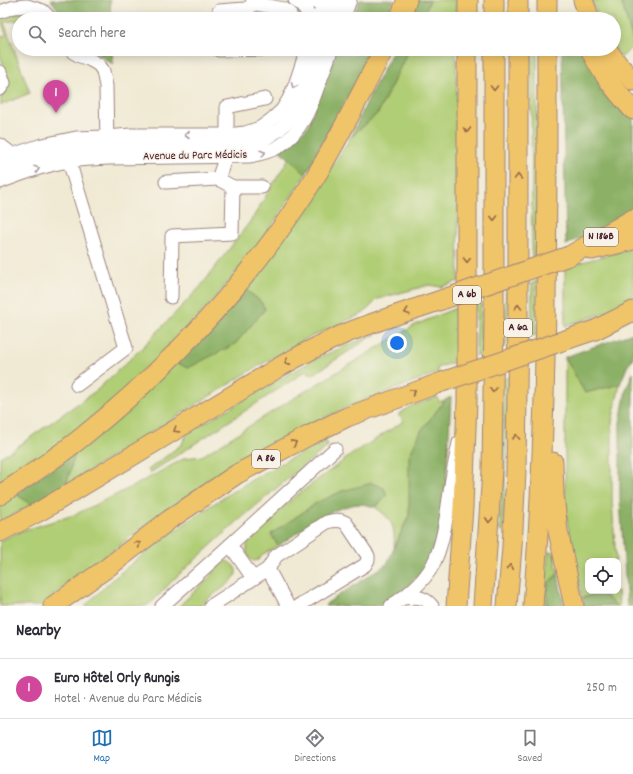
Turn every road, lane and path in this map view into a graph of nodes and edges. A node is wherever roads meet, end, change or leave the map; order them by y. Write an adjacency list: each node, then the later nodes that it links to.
1 (297, 0): 2 (street); 18 (street)
2 (322, 0)
3 (325, 0): 19 (street)
4 (338, 0): 20 (street)
5 (350, 0): 21 (street)
6 (407, 0): 22 (highway)
7 (468, 0): 23 (highway)
8 (494, 0): 24 (highway)
9 (518, 0): 25 (highway)
10 (547, 0): 26 (highway)
11 (574, 0): 27 (highway)
12 (584, 0): 28 (highway)
13 (253, 2): 16 (street); 17 (street)
14 (0, 12): 15 (street)
15 (44, 12)
16 (218, 12)
17 (288, 12)
18 (307, 12)
19 (321, 12)
20 (334, 12)
21 (346, 12)
22 (402, 12)
23 (468, 12)
24 (494, 12)
25 (518, 12)
26 (547, 12)
27 (577, 12)
28 (588, 12)
29 (80, 56): 47 (street)
30 (305, 56): 45 (street, Avenue du Parc Médicis, one-way to 45)
31 (317, 56): 47 (street)
32 (329, 56): 49 (street, Avenue du Parc Médicis, one-way to 32)
33 (380, 56): 69 (highway)
34 (467, 56): 67 (highway, A 6b, one-way to 67)
35 (494, 56): 85 (highway, A 6a, one-way to 85)
36 (518, 56): 86 (highway, A 6a, one-way to 36)
37 (547, 56): 64 (highway)
38 (594, 56): 44 (highway)
39 (612, 56): 41 (highway)
40 (0, 72): 42 (street)
41 (633, 81)
42 (0, 89)
43 (265, 99): 45 (street)
44 (633, 110)
45 (227, 134): 47 (street, Avenue du Parc Médicis, one-way to 47)
46 (0, 145): 48 (street)
47 (108, 147): 48 (street, Avenue du Parc Médicis); 49 (street, Avenue du Parc Médicis); 51 (street, Avenue du Parc Médicis); 52 (street)
48 (13, 155): 50 (street, Avenue du Parc Médicis)
49 (226, 156): 53 (street)
50 (0, 159)
51 (69, 161): 54 (street, Avenue du Parc Médicis, one-way to 51); 66 (street)
52 (0, 170)
53 (218, 179): 55 (street); 56 (street)
54 (0, 182)
55 (166, 182)
56 (233, 187): 57 (street); 61 (street)
57 (262, 187)
58 (633, 219): 60 (highway, N 186B)
59 (633, 240): 60 (highway)
60 (569, 256): 70 (highway, one-way to 70, bridge)
61 (171, 297)
62 (633, 311): 65 (highway, A 86)
63 (633, 321): 65 (highway)
64 (546, 325): 87 (highway); 88 (highway)
65 (595, 330): 72 (highway, A 86, one-way to 65, bridge)
66 (77, 385)
67 (467, 401): 75 (street); 84 (highway, A 6b)
68 (335, 450): 71 (street)
69 (0, 496)
70 (0, 532)
71 (230, 546): 74 (street); 78 (street)
72 (107, 568): 76 (highway, A 86); 77 (highway)
73 (268, 569): 74 (street); 80 (street); 81 (street)
74 (253, 578): 79 (street)
75 (402, 598): 82 (street); 83 (street)
76 (53, 606)
77 (72, 606)
78 (162, 606)
79 (211, 606)
80 (288, 606)
81 (298, 606)
82 (391, 606)
83 (432, 606)
84 (456, 606)
85 (482, 606)
86 (507, 606)
87 (533, 606)
88 (574, 606)

